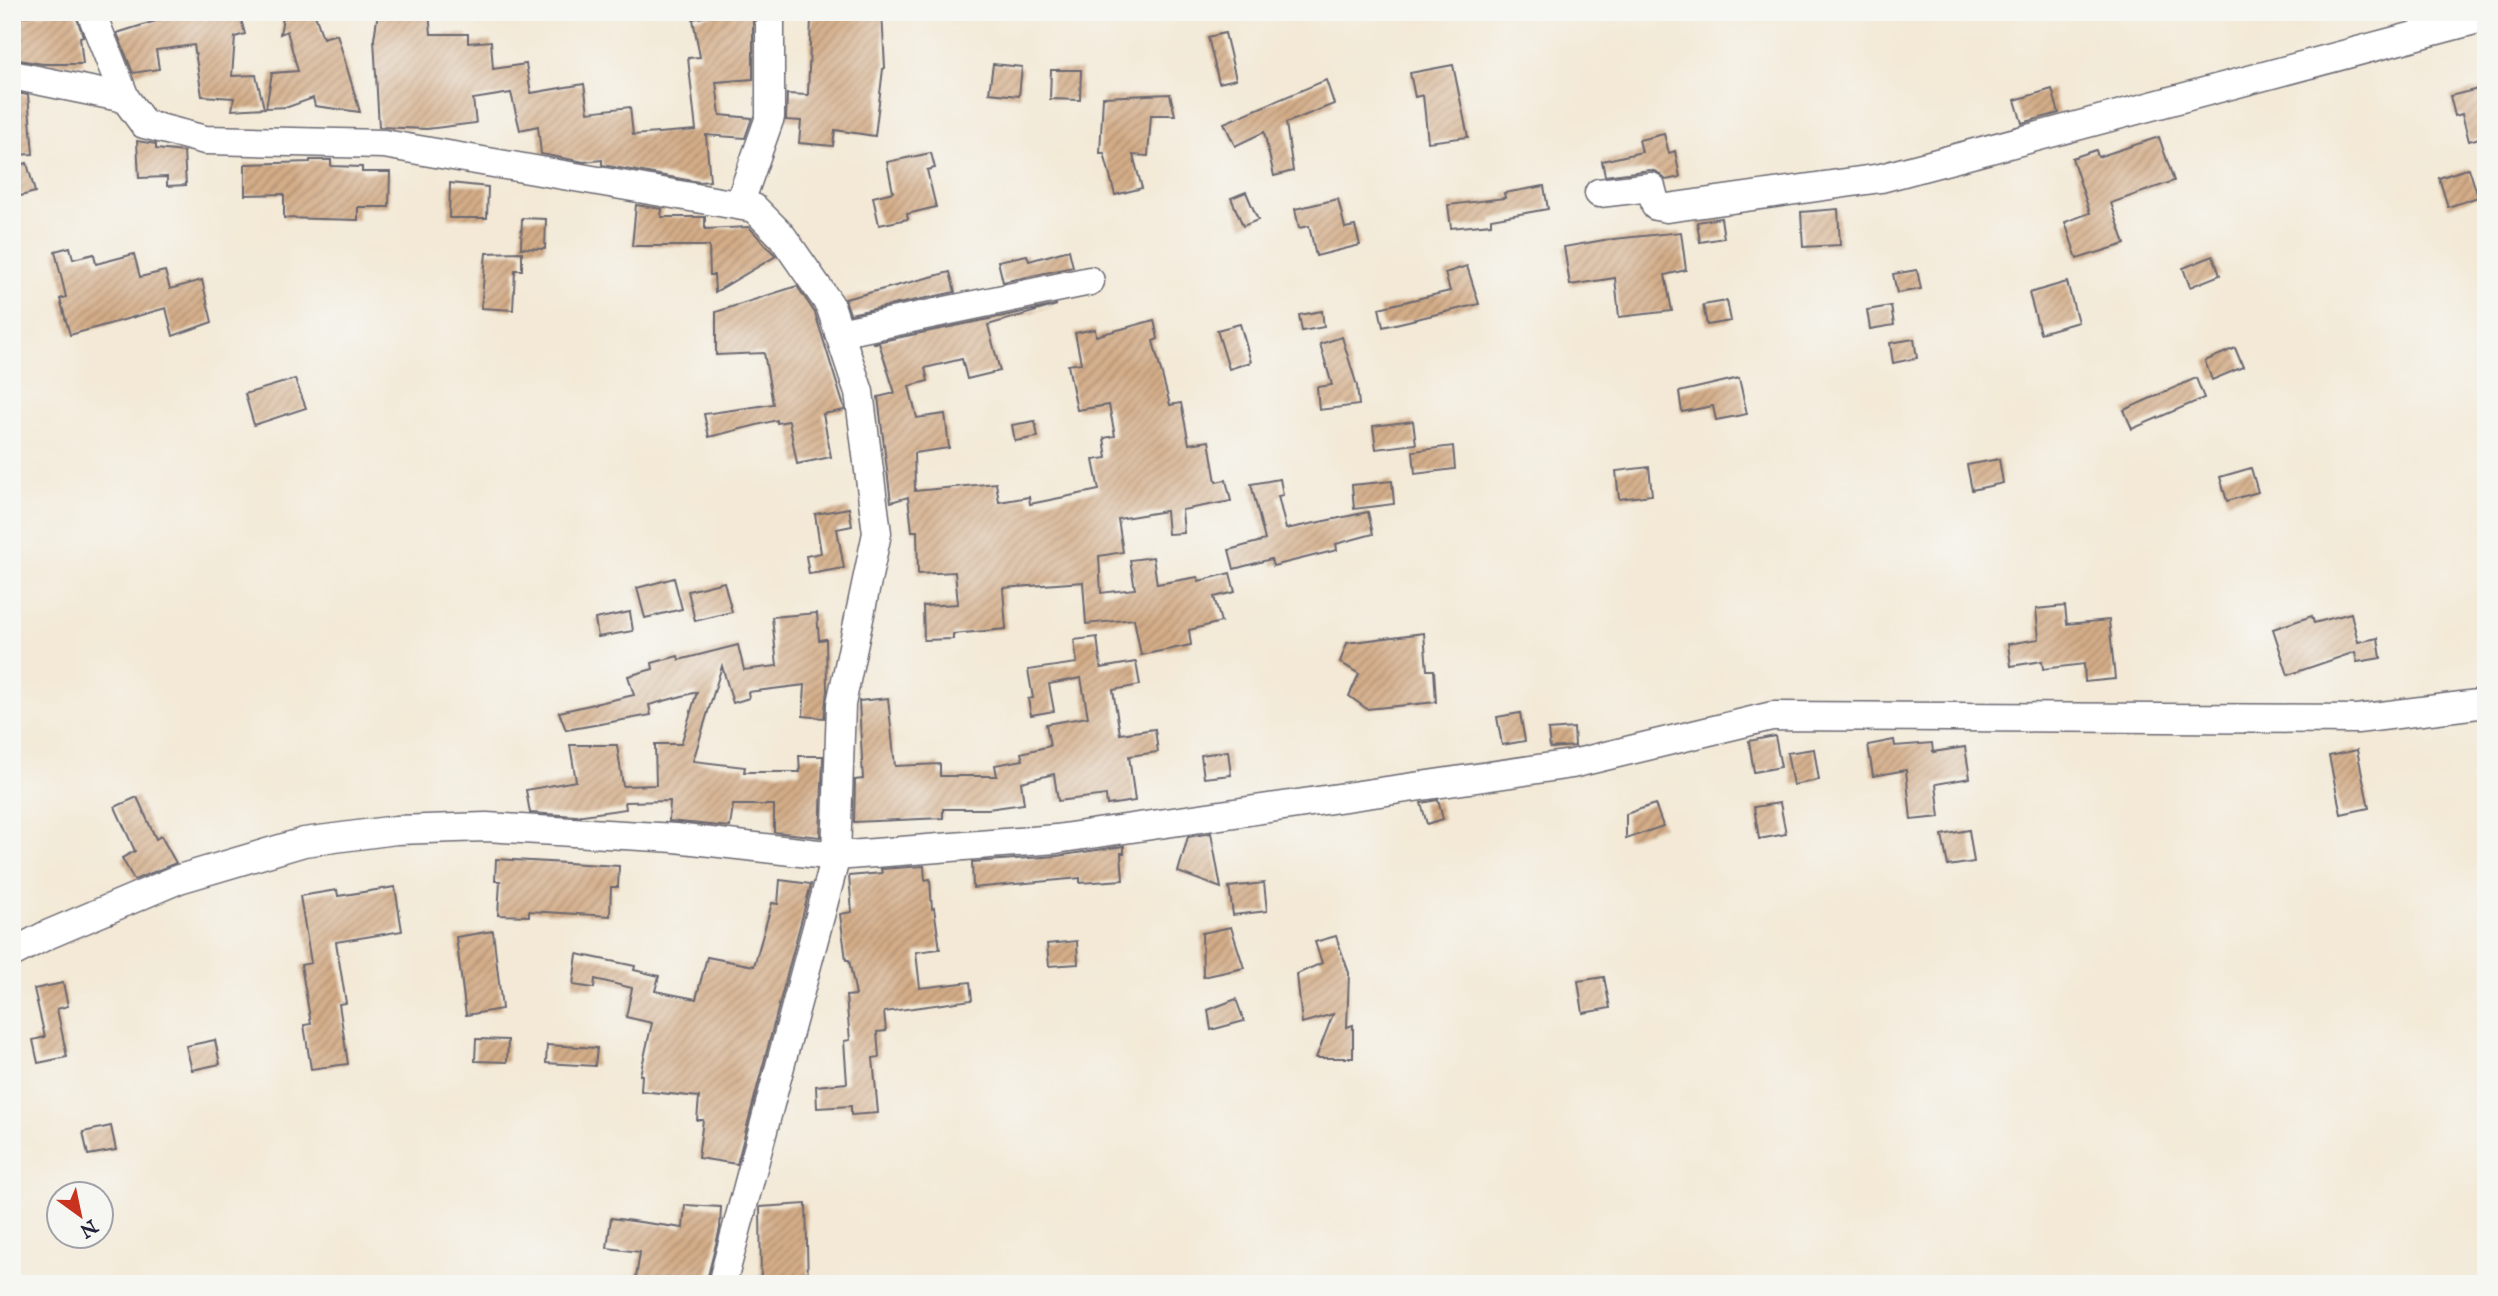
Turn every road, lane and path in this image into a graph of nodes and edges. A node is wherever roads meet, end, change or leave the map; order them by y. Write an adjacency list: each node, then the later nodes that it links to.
1 (91, 12): 5 (street)
2 (770, 12): 7 (street)
3 (2486, 17): 6 (street)
4 (12, 75): 5 (street)
5 (125, 98): 7 (street)
6 (1599, 193)
7 (739, 205): 9 (street)
8 (1090, 281): 9 (street)
9 (839, 333): 11 (street)
10 (2486, 703): 11 (street)
11 (836, 856): 12 (street); 13 (street)
12 (12, 953)
13 (722, 1284)

